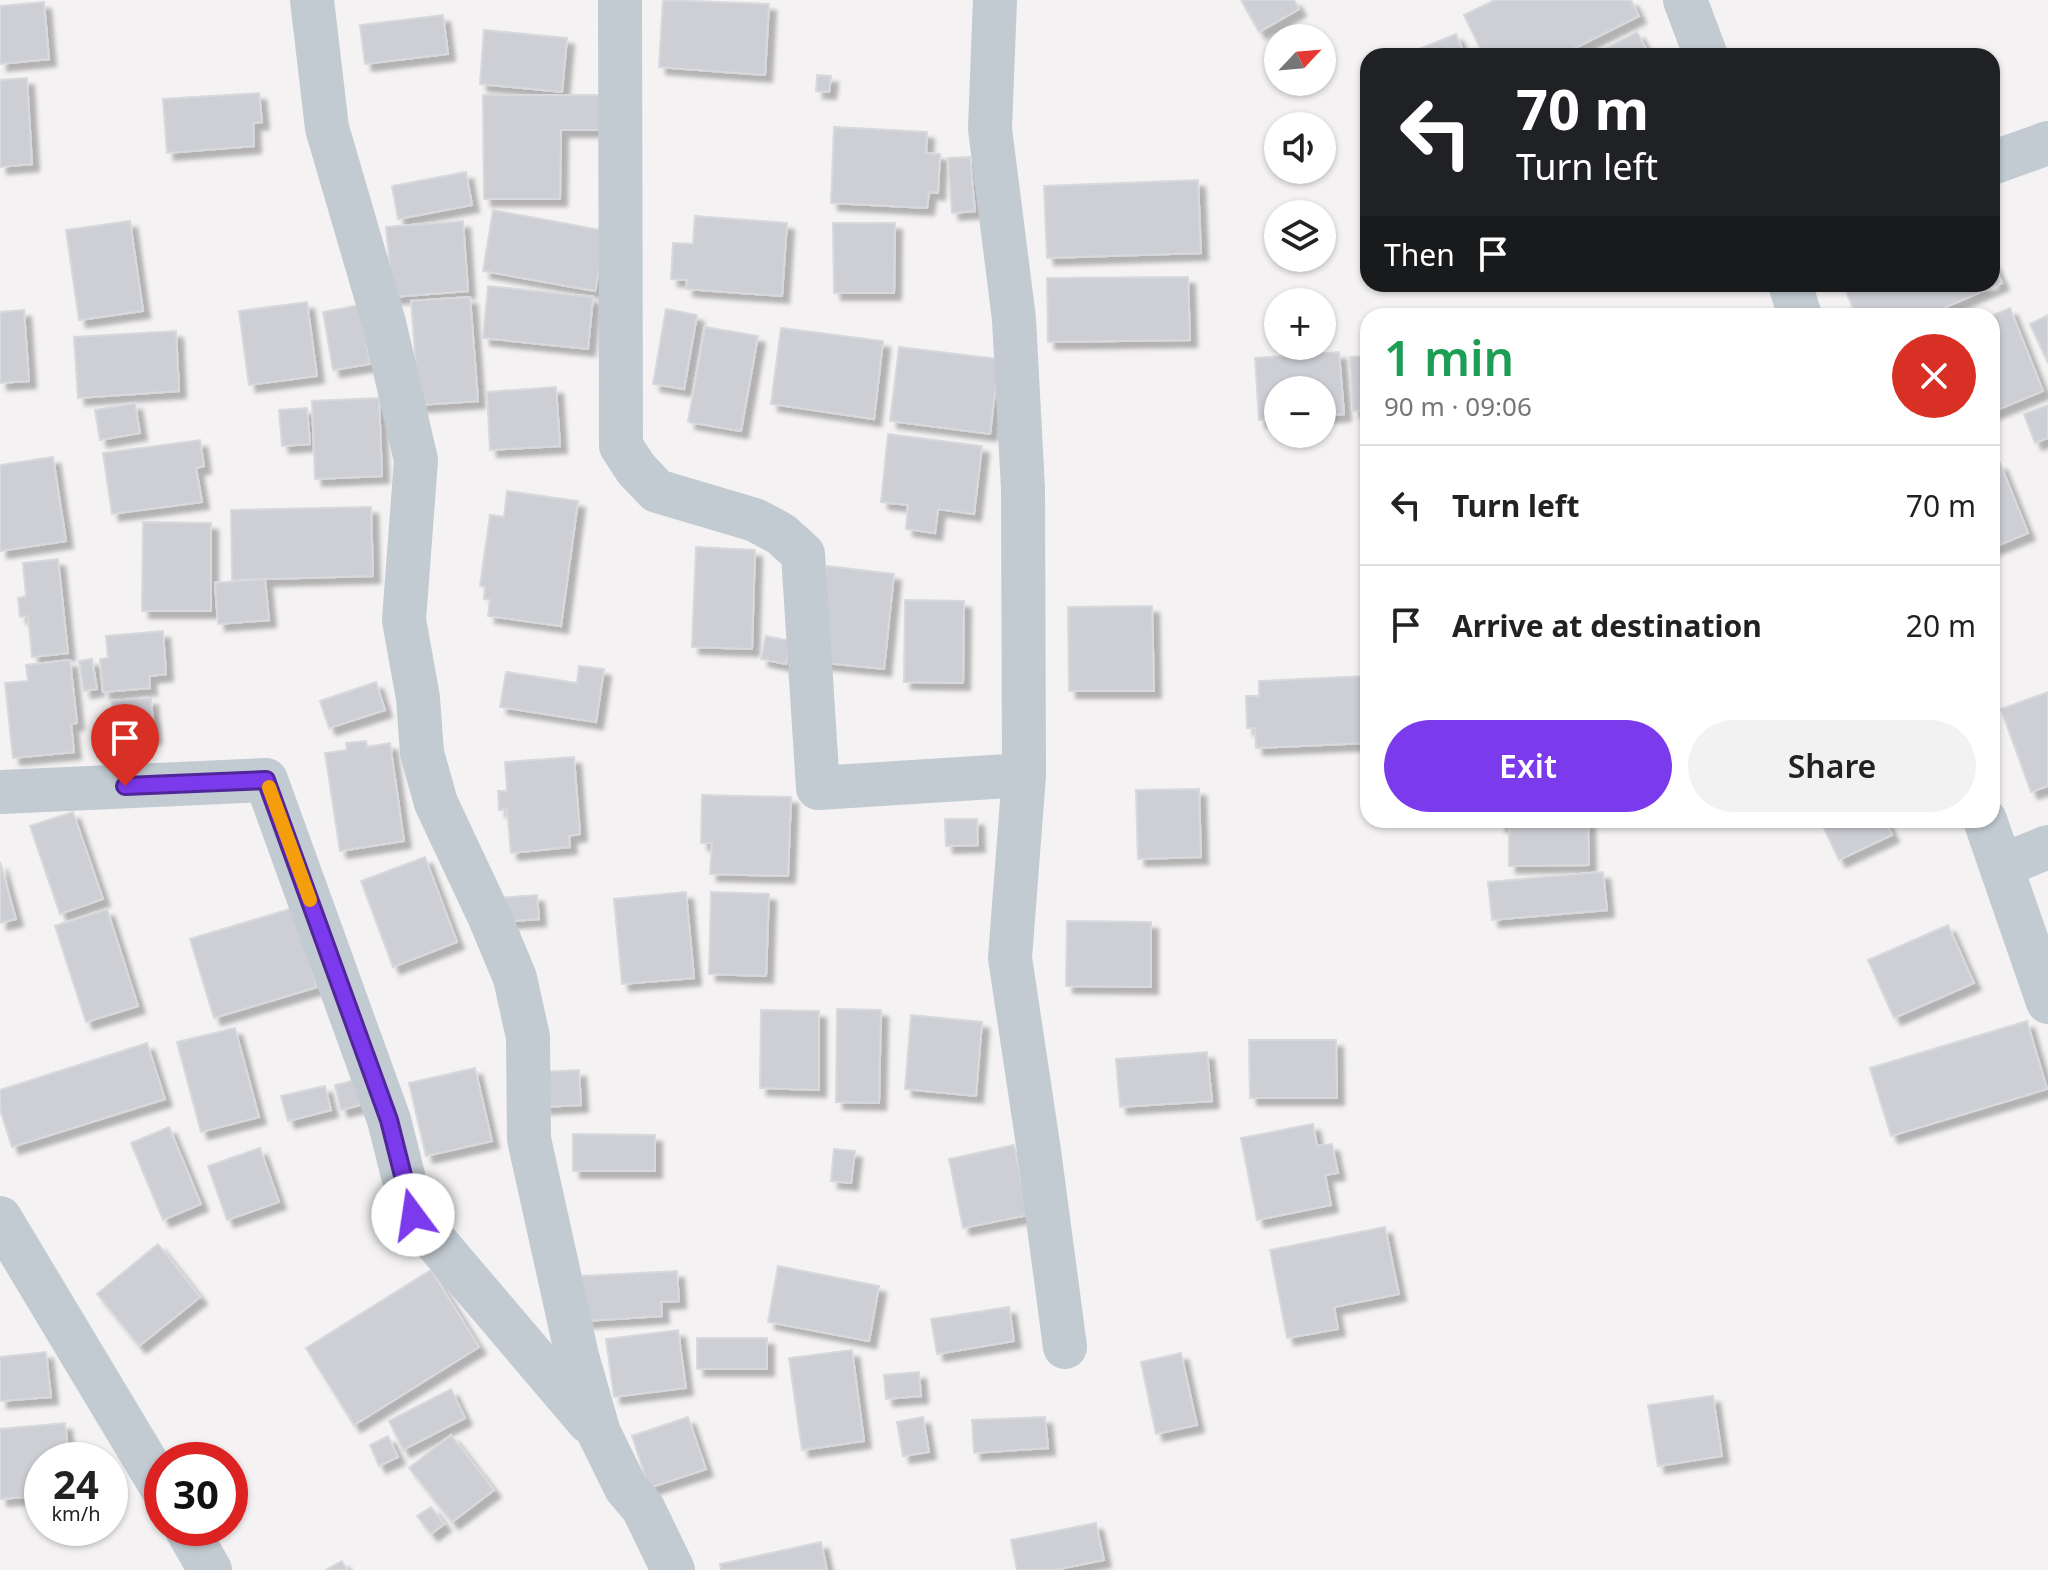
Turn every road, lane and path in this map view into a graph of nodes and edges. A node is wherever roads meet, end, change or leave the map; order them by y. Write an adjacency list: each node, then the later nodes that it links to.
1 (312, 0): 16 (street)
2 (620, 0): 8 (street)
3 (995, 0): 8 (street)
4 (1685, 0): 5 (street)
5 (1703, 48)
6 (2048, 143): 7 (street)
7 (2000, 160)
8 (1024, 775): 15 (street)
9 (0, 792): 16 (street)
10 (1988, 828): 12 (street)
11 (2048, 847): 12 (street)
12 (2001, 866): 13 (street)
13 (2048, 1002)
14 (0, 1218): 17 (street)
15 (1065, 1347)
16 (599, 1433): 20 (street)
17 (144, 1458)
18 (196, 1546): 19 (street)
19 (210, 1570)
20 (673, 1570)

